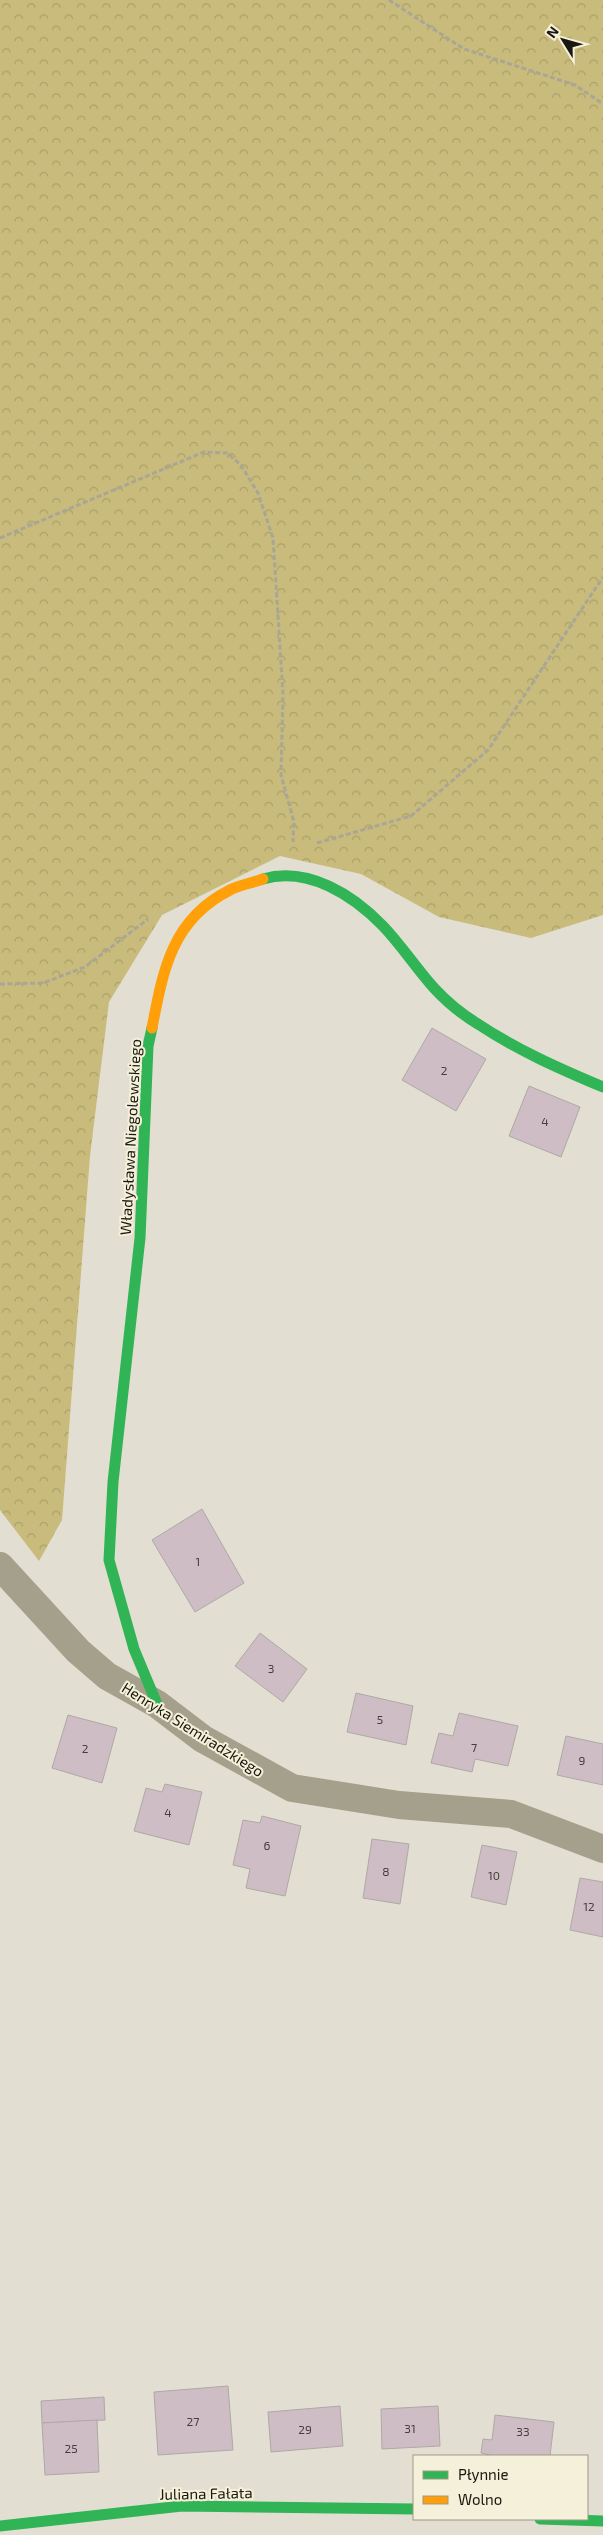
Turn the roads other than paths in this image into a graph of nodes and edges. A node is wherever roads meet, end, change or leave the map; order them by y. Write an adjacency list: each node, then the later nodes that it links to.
1 (603, 1087): 3 (street, Władysława Niegolewskiego)
2 (0, 1566): 3 (street, Henryka Siemiradzkiego)
3 (157, 1704): 4 (street, Henryka Siemiradzkiego)
4 (603, 1849)
5 (413, 2509): 8 (street, Juliana Fałata)
6 (572, 2520): 7 (street)
7 (603, 2521)
8 (0, 2526)

